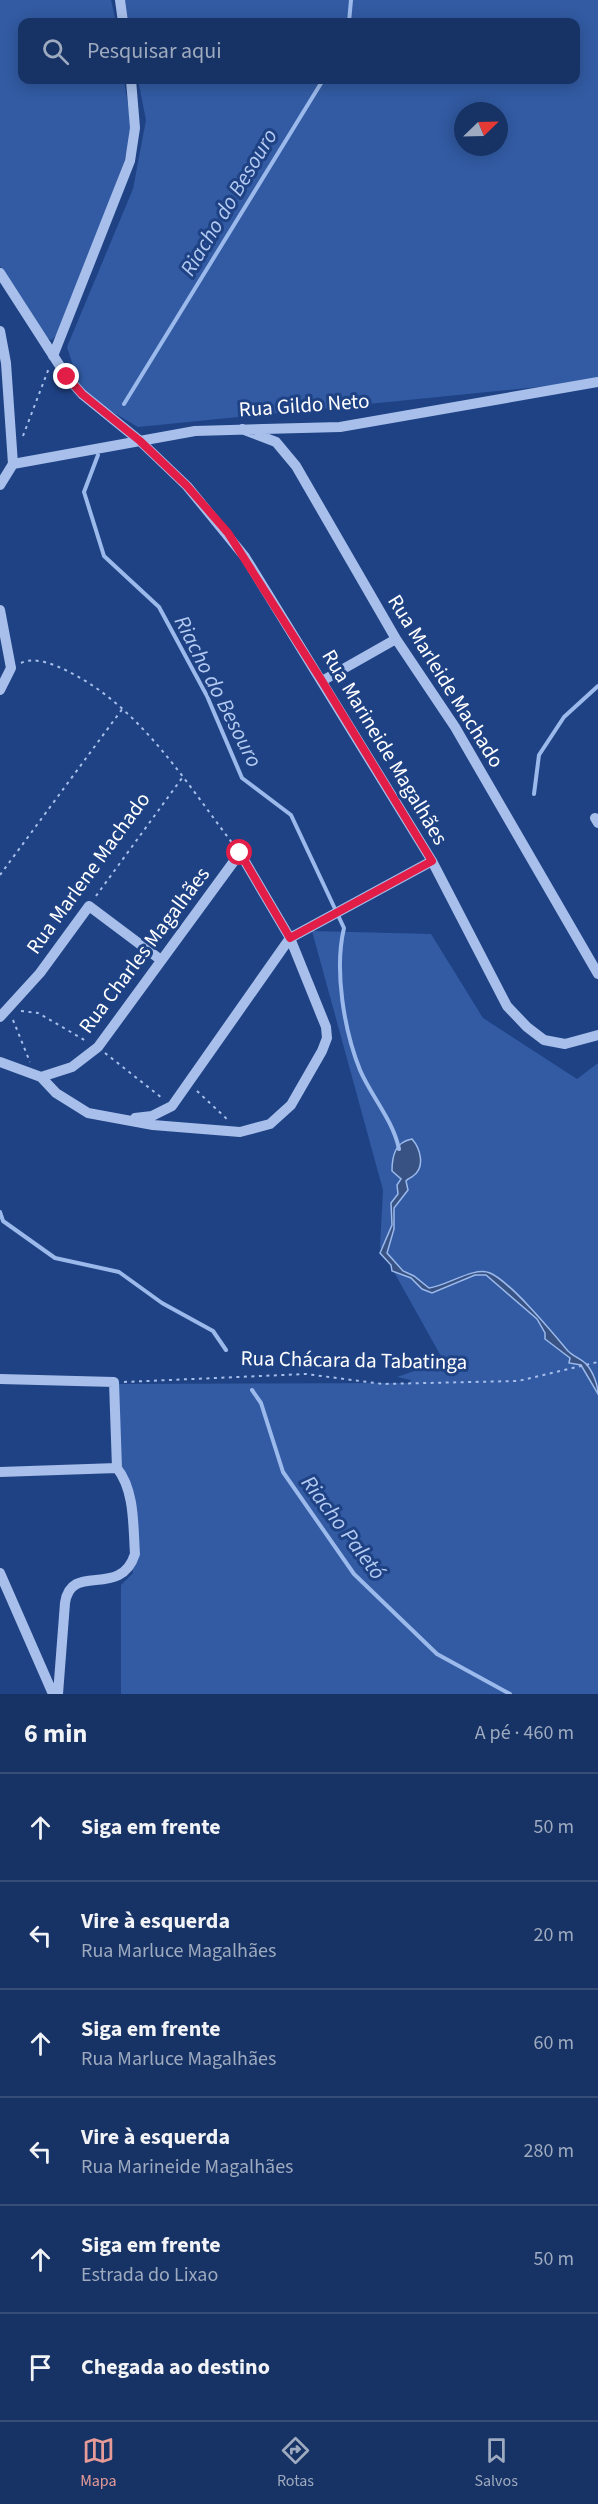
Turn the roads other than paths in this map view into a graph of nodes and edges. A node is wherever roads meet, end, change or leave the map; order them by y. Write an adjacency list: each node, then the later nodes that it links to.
1 (120, 0): 2 (street)
2 (122, 18)
3 (131, 84): 6 (street)
4 (0, 273): 6 (street, Rua Marineide Magalhães)
5 (0, 331): 10 (street)
6 (53, 356): 9 (street, Rua Marineide Magalhães)
7 (598, 381): 8 (street, Rua Gildo Neto)
8 (242, 429): 9 (street, Rua Gildo Neto); 13 (street, Rua Marleide Machado)
9 (140, 441): 10 (street, Rua Gildo Neto); 15 (street, Rua Marineide Magalhães)
10 (13, 464): 11 (street)
11 (0, 485)
12 (0, 610): 14 (street)
13 (396, 639): 15 (street); 20 (street, Rua Marleide Machado)
14 (5, 668): 16 (street)
15 (322, 681): 17 (street, Rua Marineide Magalhães)
16 (0, 690)
17 (432, 861): 18 (street); 22 (street, Rua Marineide Magalhães)
18 (290, 938): 19 (street, Rua Charles Magalhães); 25 (street); 25 (street)
19 (161, 960): 21 (street, Rua Marlene Machado); 24 (street, Rua Charles Magalhães)
20 (598, 974)
21 (0, 1017)
22 (598, 1035)
23 (0, 1062): 24 (street)
24 (41, 1077): 25 (street)
25 (123, 1120)
26 (0, 1379): 27 (street)
27 (117, 1468): 28 (street); 31 (street)
28 (0, 1472)
29 (0, 1573): 30 (street)
30 (53, 1694)
31 (58, 1694)

